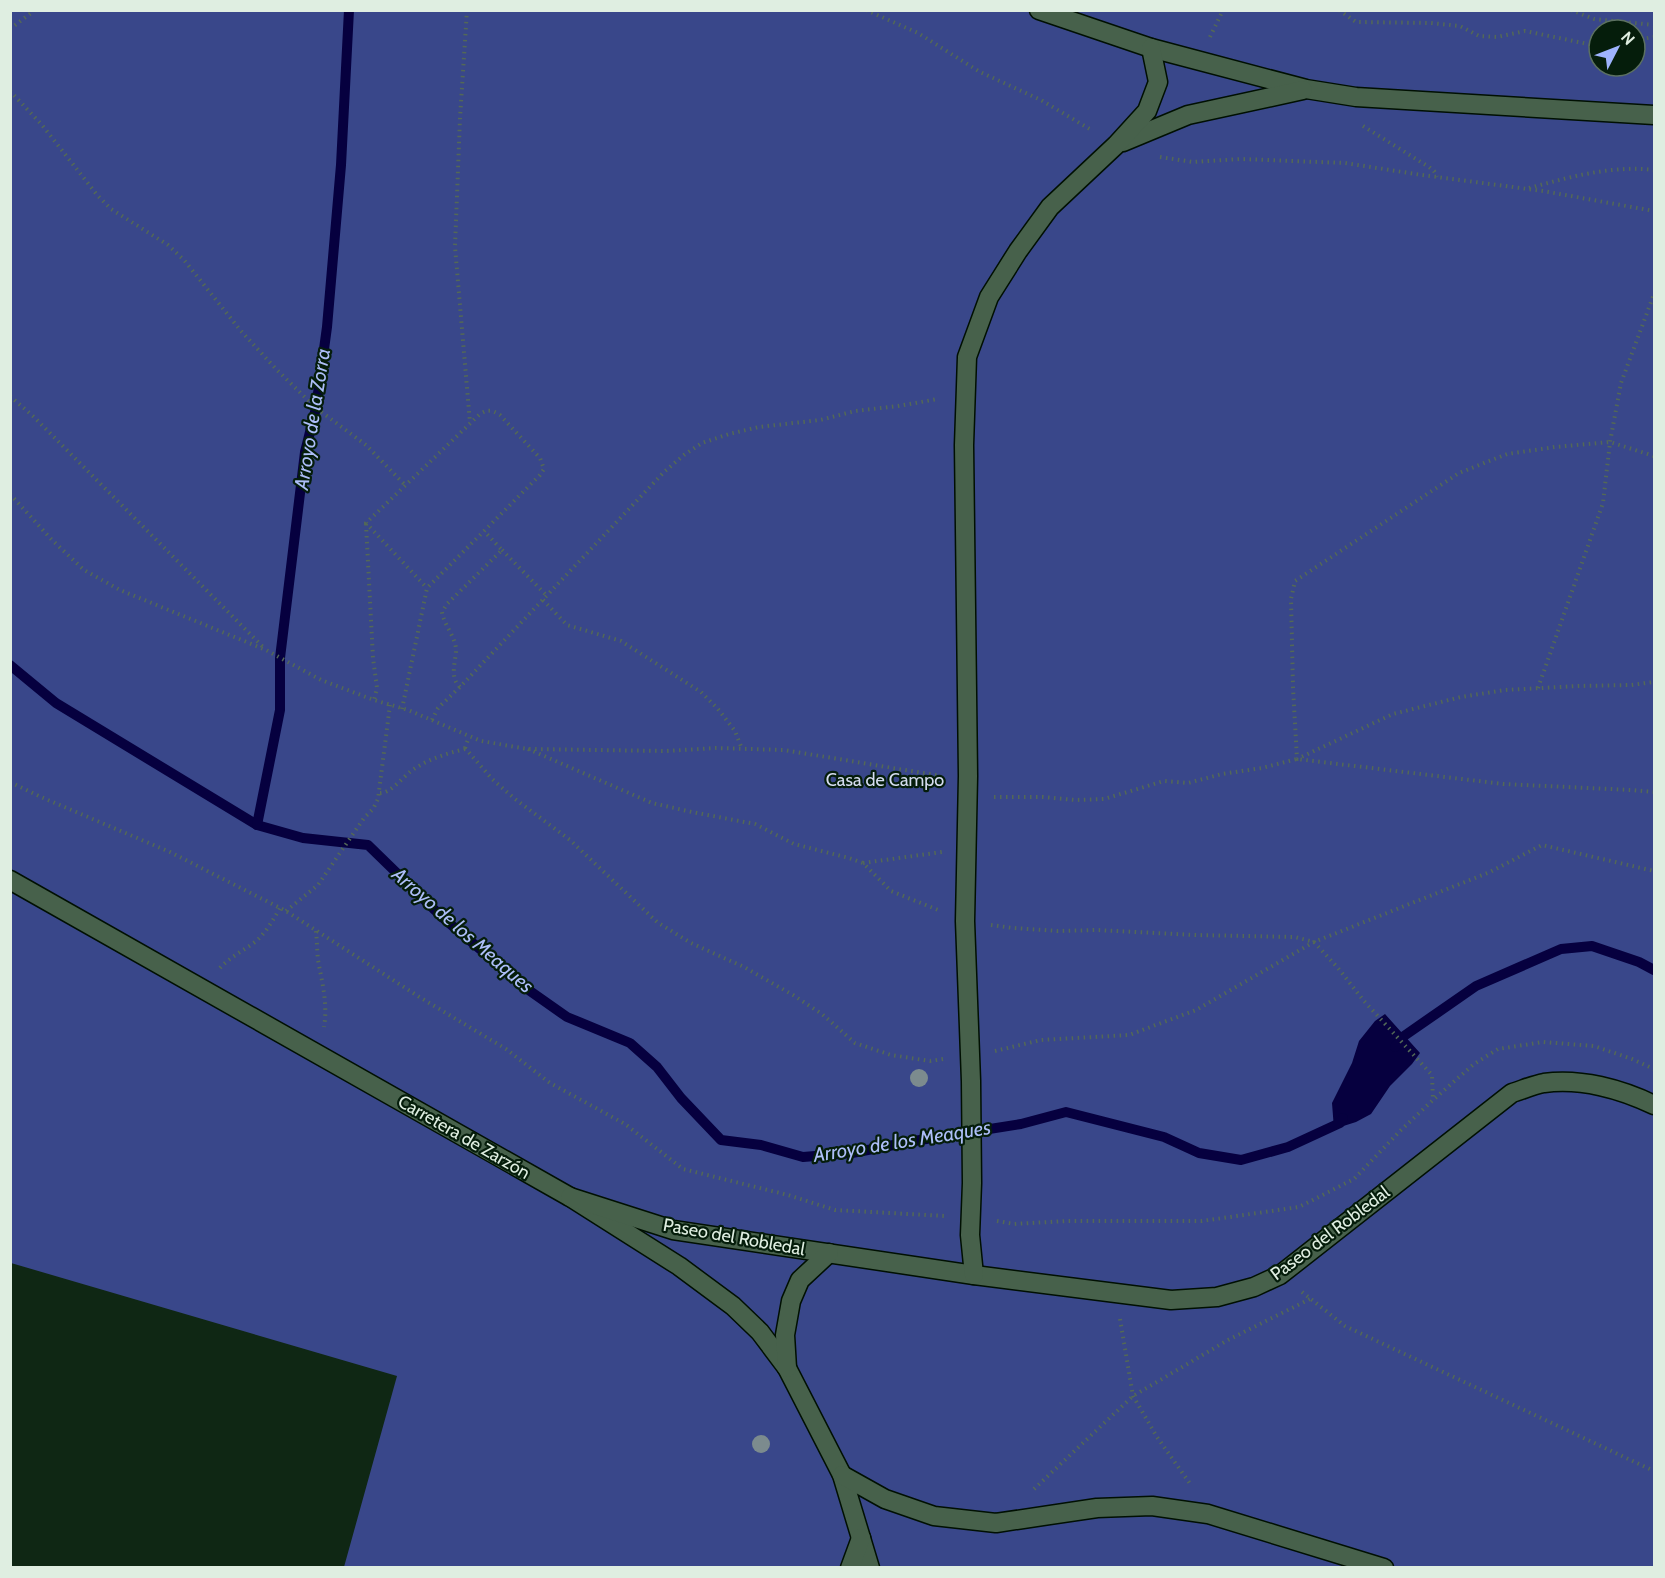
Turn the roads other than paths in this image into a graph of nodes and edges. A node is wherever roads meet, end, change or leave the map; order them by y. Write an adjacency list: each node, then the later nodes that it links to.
1 (1039, 10): 2 (street)
2 (1151, 48): 3 (street); 5 (street)
3 (1306, 89): 4 (street); 5 (street)
4 (1654, 115)
5 (1116, 145): 10 (street)
6 (10, 880): 8 (street, Carretera de Zarzón)
7 (1654, 1106): 10 (street, Paseo del Robledal)
8 (570, 1197): 9 (street, Paseo del Robledal); 11 (street, Carretera de Zarzón)
9 (829, 1253): 10 (street, Paseo del Robledal); 11 (street, Paseo del Robledal)
10 (974, 1275)
11 (787, 1368): 12 (street, Carretera de Zarzón)
12 (842, 1475): 13 (street, Carretera de Zarzón); 16 (street)
13 (861, 1538): 14 (street); 15 (street, Carretera de Zarzón)
14 (850, 1568)
15 (870, 1568)
16 (1384, 1568)

